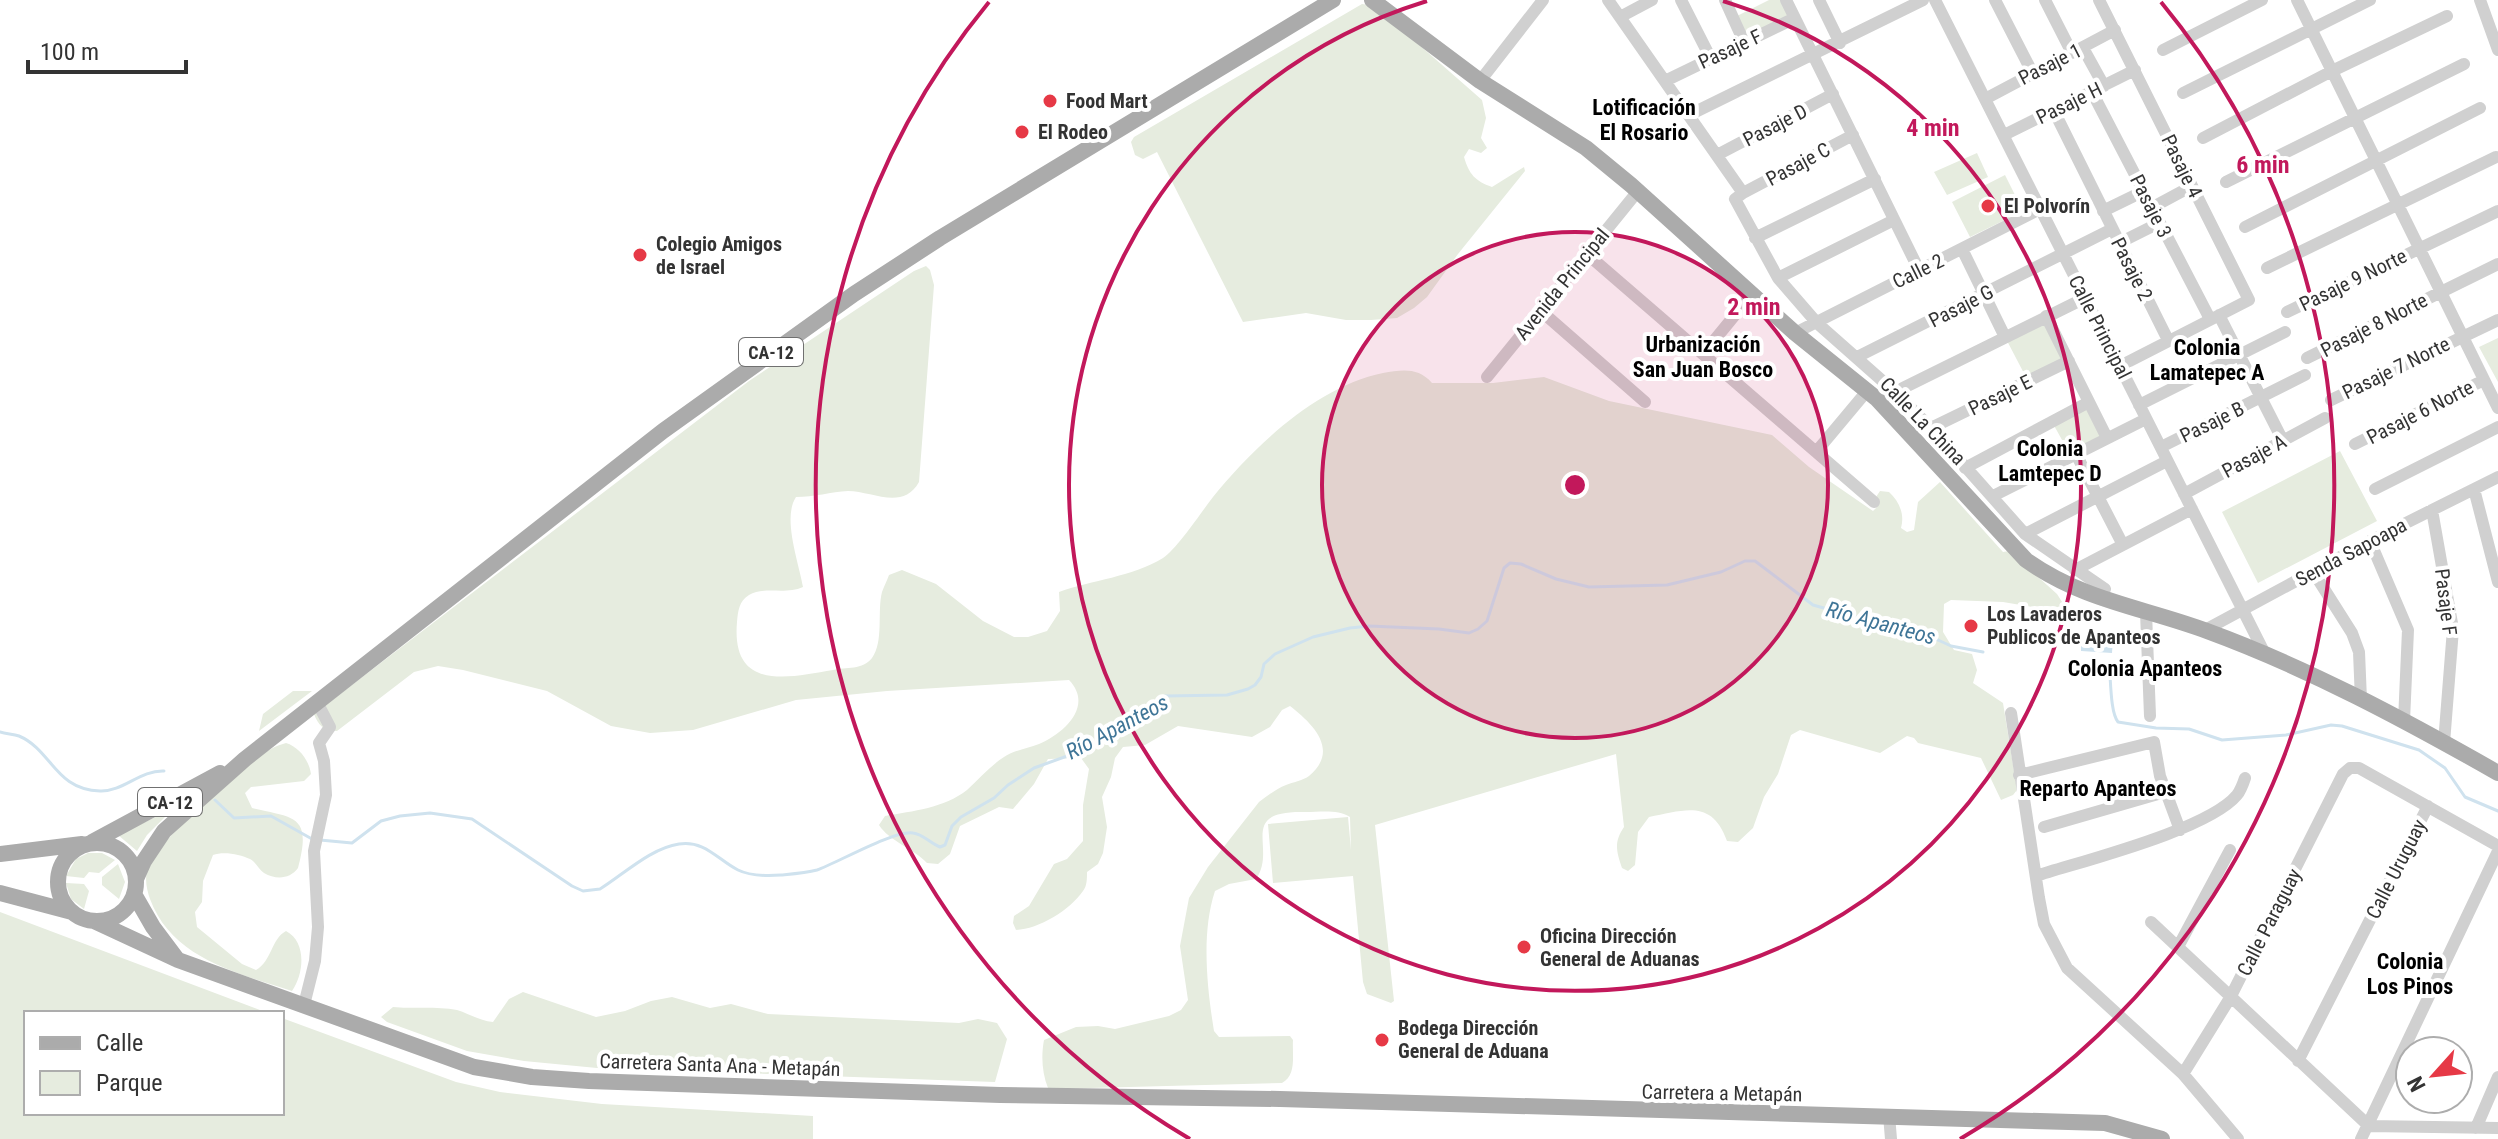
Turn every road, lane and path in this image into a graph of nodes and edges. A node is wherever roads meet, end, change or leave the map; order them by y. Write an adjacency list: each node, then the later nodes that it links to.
1 (1333, 0): 143 (main road, CA-12)
2 (1372, 0): 37 (main road, Calle La China)
3 (1543, 0): 37 (street)
4 (1608, 0): 22 (street)
5 (1652, 0): 22 (street)
6 (1681, 0): 32 (street)
7 (1725, 0): 26 (street)
8 (1786, 0): 23 (street)
9 (1819, 0): 27 (street)
10 (1893, 0): 20 (street)
11 (1923, 0): 20 (street)
12 (1935, 0): 42 (street, Calle Principal)
13 (1995, 0): 36 (street)
14 (2045, 0): 28 (street)
15 (2099, 0): 25 (street)
16 (2262, 0): 29 (street)
17 (2297, 0): 24 (street)
18 (2370, 0): 24 (street)
19 (2480, 0): 30 (street)
20 (1899, 13): 27 (street)
21 (2447, 16): 35 (street)
22 (1620, 17): 38 (street)
23 (1795, 18): 26 (street, Pasaje F); 31 (street)
24 (2311, 29): 35 (street); 40 (street)
25 (2115, 30): 28 (street, Pasaje 1); 34 (street, Pasaje 4)
26 (1744, 42): 32 (street, Pasaje F)
27 (1840, 43): 31 (street)
28 (2078, 50): 36 (street, Pasaje 1); 39 (street, Pasaje 3)
29 (2163, 50)
30 (2498, 50)
31 (1814, 54): 41 (street); 45 (street)
32 (1710, 57): 38 (street, Pasaje F)
33 (2464, 64): 46 (street)
34 (2135, 70): 39 (street, Pasaje H); 55 (street, Pasaje 4)
35 (2332, 71): 46 (street); 49 (street)
36 (2032, 72): 42 (street, Pasaje 1)
37 (1480, 81): 56 (main road, Calle La China)
38 (1665, 81): 45 (street)
39 (2098, 89): 44 (street, Pasaje H); 57 (street, Pasaje 3)
40 (2183, 93)
41 (1833, 94): 47 (street); 50 (street, Pasaje D)
42 (1985, 99): 48 (street, Calle Principal)
43 (2480, 108): 52 (street)
44 (2054, 111): 48 (street, Pasaje H); 62 (street, Pasaje 2)
45 (1689, 115): 50 (street)
46 (2355, 117): 52 (street); 54 (street)
47 (1853, 135): 53 (street); 58 (street, Pasaje C)
48 (2004, 135): 61 (street, Calle Principal)
49 (2203, 138)
50 (1717, 155): 58 (street)
51 (2496, 157): 59 (street)
52 (2376, 160): 59 (street); 66 (street)
53 (1875, 179): 64 (street); 68 (street)
54 (2226, 182)
55 (2192, 186): 60 (street); 85 (street, Pasaje 4)
56 (1638, 191): 72 (street, Avenida Principal); 79 (main road, Calle La China)
57 (2144, 191): 60 (street, Pasaje 3); 62 (street)
58 (1743, 193): 68 (street)
59 (2397, 203): 70 (street); 75 (street)
60 (2153, 207): 65 (street, Pasaje 3)
61 (2040, 209): 71 (street, Calle 2); 73 (street, Calle Principal)
62 (2103, 211): 67 (street, Pasaje 2)
63 (2498, 211): 70 (street, Pasaje 9 Norte)
64 (1894, 220): 76 (street); 77 (street)
65 (2159, 223): 69 (street); 85 (street, Pasaje 3)
66 (2245, 227)
67 (2112, 229): 69 (street, Pasaje 2); 73 (street)
68 (1755, 238): 77 (street)
69 (2119, 243): 92 (street, Pasaje 2)
70 (2419, 248): 78 (street); 83 (street, Pasaje 9 Norte)
71 (1962, 249): 76 (street, Calle 2); 80 (street)
72 (1587, 254): 82 (street, Avenida Principal); 93 (street)
73 (2063, 254): 80 (street, Pasaje G); 81 (street, Calle Principal)
74 (2498, 264): 78 (street, Pasaje 8 Norte)
75 (2267, 268)
76 (1919, 270): 87 (street, Calle 2)
77 (1778, 278): 87 (street)
78 (2440, 291): 90 (street); 96 (street, Pasaje 8 Norte)
79 (1753, 293): 89 (main road, Calle La China); 93 (street)
80 (1985, 295): 91 (street); 95 (street, Pasaje G)
81 (2085, 298): 84 (street); 98 (street, Calle Principal)
82 (1541, 311): 100 (street, Avenida Principal); 106 (street)
83 (2287, 312)
84 (2046, 316): 91 (street); 97 (street)
85 (2214, 317): 92 (street); 94 (street, Pasaje 3)
86 (2498, 320): 90 (street, Pasaje 7 Norte)
87 (1817, 323): 89 (street, Calle 2); 95 (street)
88 (2285, 332): 94 (street)
89 (1795, 333): 102 (main road, Calle La China)
90 (2462, 336): 101 (street); 105 (street, Pasaje 7 Norte)
91 (2005, 337): 103 (street)
92 (2168, 340): 98 (street)
93 (1703, 354): 118 (street)
94 (2241, 356): 104 (street, Pasaje 3); 108 (street)
95 (1857, 357): 103 (street)
96 (2307, 358)
97 (2069, 361): 107 (street); 113 (street, Pasaje E)
98 (2120, 366): 108 (street, Calle Principal)
99 (2305, 375): 104 (street, Pasaje B)
100 (1487, 377)
101 (2484, 380): 109 (street); 116 (street, Pasaje 6 Norte)
102 (1867, 391): 118 (street); 139 (main road, Calle La China)
103 (1895, 392): 113 (street)
104 (2261, 398): 115 (street, Pasaje 3); 117 (street, Pasaje B)
105 (2331, 400)
106 (1645, 402)
107 (2089, 402): 114 (street); 121 (street)
108 (2139, 405): 111 (street, Calle Principal)
109 (2498, 408)
110 (2325, 418): 115 (street, Pasaje A)
111 (2146, 419): 114 (street); 117 (street, Calle Principal)
112 (2498, 427): 123 (street)
113 (1931, 428): 121 (street)
114 (2107, 438): 119 (street)
115 (2283, 441): 125 (street, Pasaje A)
116 (2355, 444)
117 (2161, 447): 120 (street, Calle Principal)
118 (1816, 452): 128 (street)
119 (2076, 454): 126 (street); 127 (street)
120 (2167, 461): 125 (street, Calle Principal); 127 (street, Pasaje B)
121 (1965, 468): 126 (street)
122 (2498, 477): 124 (street, Senda Sapoapa)
123 (2375, 489)
124 (2474, 489): 130 (street, Senda Sapoapa); 136 (street)
125 (2184, 494): 129 (street, Calle Principal)
126 (1993, 496): 131 (street)
127 (2099, 496): 131 (street, Pasaje B); 133 (street)
128 (1874, 502)
129 (2192, 509): 133 (street); 138 (street, Calle Principal)
130 (2432, 510): 132 (street, Senda Sapoapa); 147 (street, Pasaje F)
131 (2025, 534): 134 (street)
132 (2370, 541): 135 (street, Senda Sapoapa); 146 (street)
133 (2123, 545): 134 (street)
134 (2075, 570): 137 (street)
135 (2314, 573): 138 (street, Senda Sapoapa); 142 (street)
136 (2498, 582)
137 (2105, 589)
138 (2242, 609): 140 (street, Senda Sapoapa); 141 (street, Calle Principal)
139 (2146, 612): 140 (main road, Calle La China); 145 (street)
140 (2205, 630): 141 (main road, Calle La China)
141 (2265, 654): 142 (main road, Calle La China)
142 (2361, 700): 146 (main road, Calle La China)
143 (317, 702): 148 (main road, CA-12); 169 (street)
144 (2011, 713): 150 (street)
145 (2150, 716)
146 (2404, 721): 147 (main road, Calle La China)
147 (2444, 743): 149 (main road, Calle La China)
148 (245, 759): 156 (main road, CA-12); 161 (main road, CA-12)
149 (2498, 770)
150 (2019, 775): 152 (street); 160 (street)
151 (2245, 778): 155 (street)
152 (2165, 792): 154 (street); 155 (street)
153 (2428, 806): 157 (street); 168 (street, Calle Paraguay); 170 (street, Calle Uruguay)
154 (2044, 827)
155 (2180, 830): 160 (street)
156 (90, 843): 159 (main road); 161 (main road); 163 (main road)
157 (2498, 849): 175 (street)
158 (2230, 850): 166 (street)
159 (0, 854)
160 (2036, 876): 171 (street)
161 (135, 886): 164 (main road); 167 (main road)
162 (0, 893): 163 (main road)
163 (73, 913): 164 (main road)
164 (94, 921): 167 (main road, Carretera Santa Ana - Metapán)
165 (2151, 922): 166 (street)
166 (2178, 947): 168 (street)
167 (178, 960): 169 (main road, Carretera Santa Ana - Metapán)
168 (2230, 998): 170 (street); 171 (street, Calle Paraguay)
169 (304, 1005): 173 (main road, Carretera Santa Ana - Metapán)
170 (2298, 1061): 175 (street)
171 (2183, 1074): 180 (street)
172 (2498, 1077): 176 (street)
173 (1280, 1099): 174 (main road, Carretera a Metapán)
174 (1889, 1115): 178 (main road, Carretera a Metapán); 179 (street)
175 (2369, 1126): 176 (street); 181 (street)
176 (2476, 1128): 177 (street)
177 (2498, 1128)
178 (2156, 1138)
179 (1891, 1139)
180 (2238, 1139)
181 (2361, 1139)

